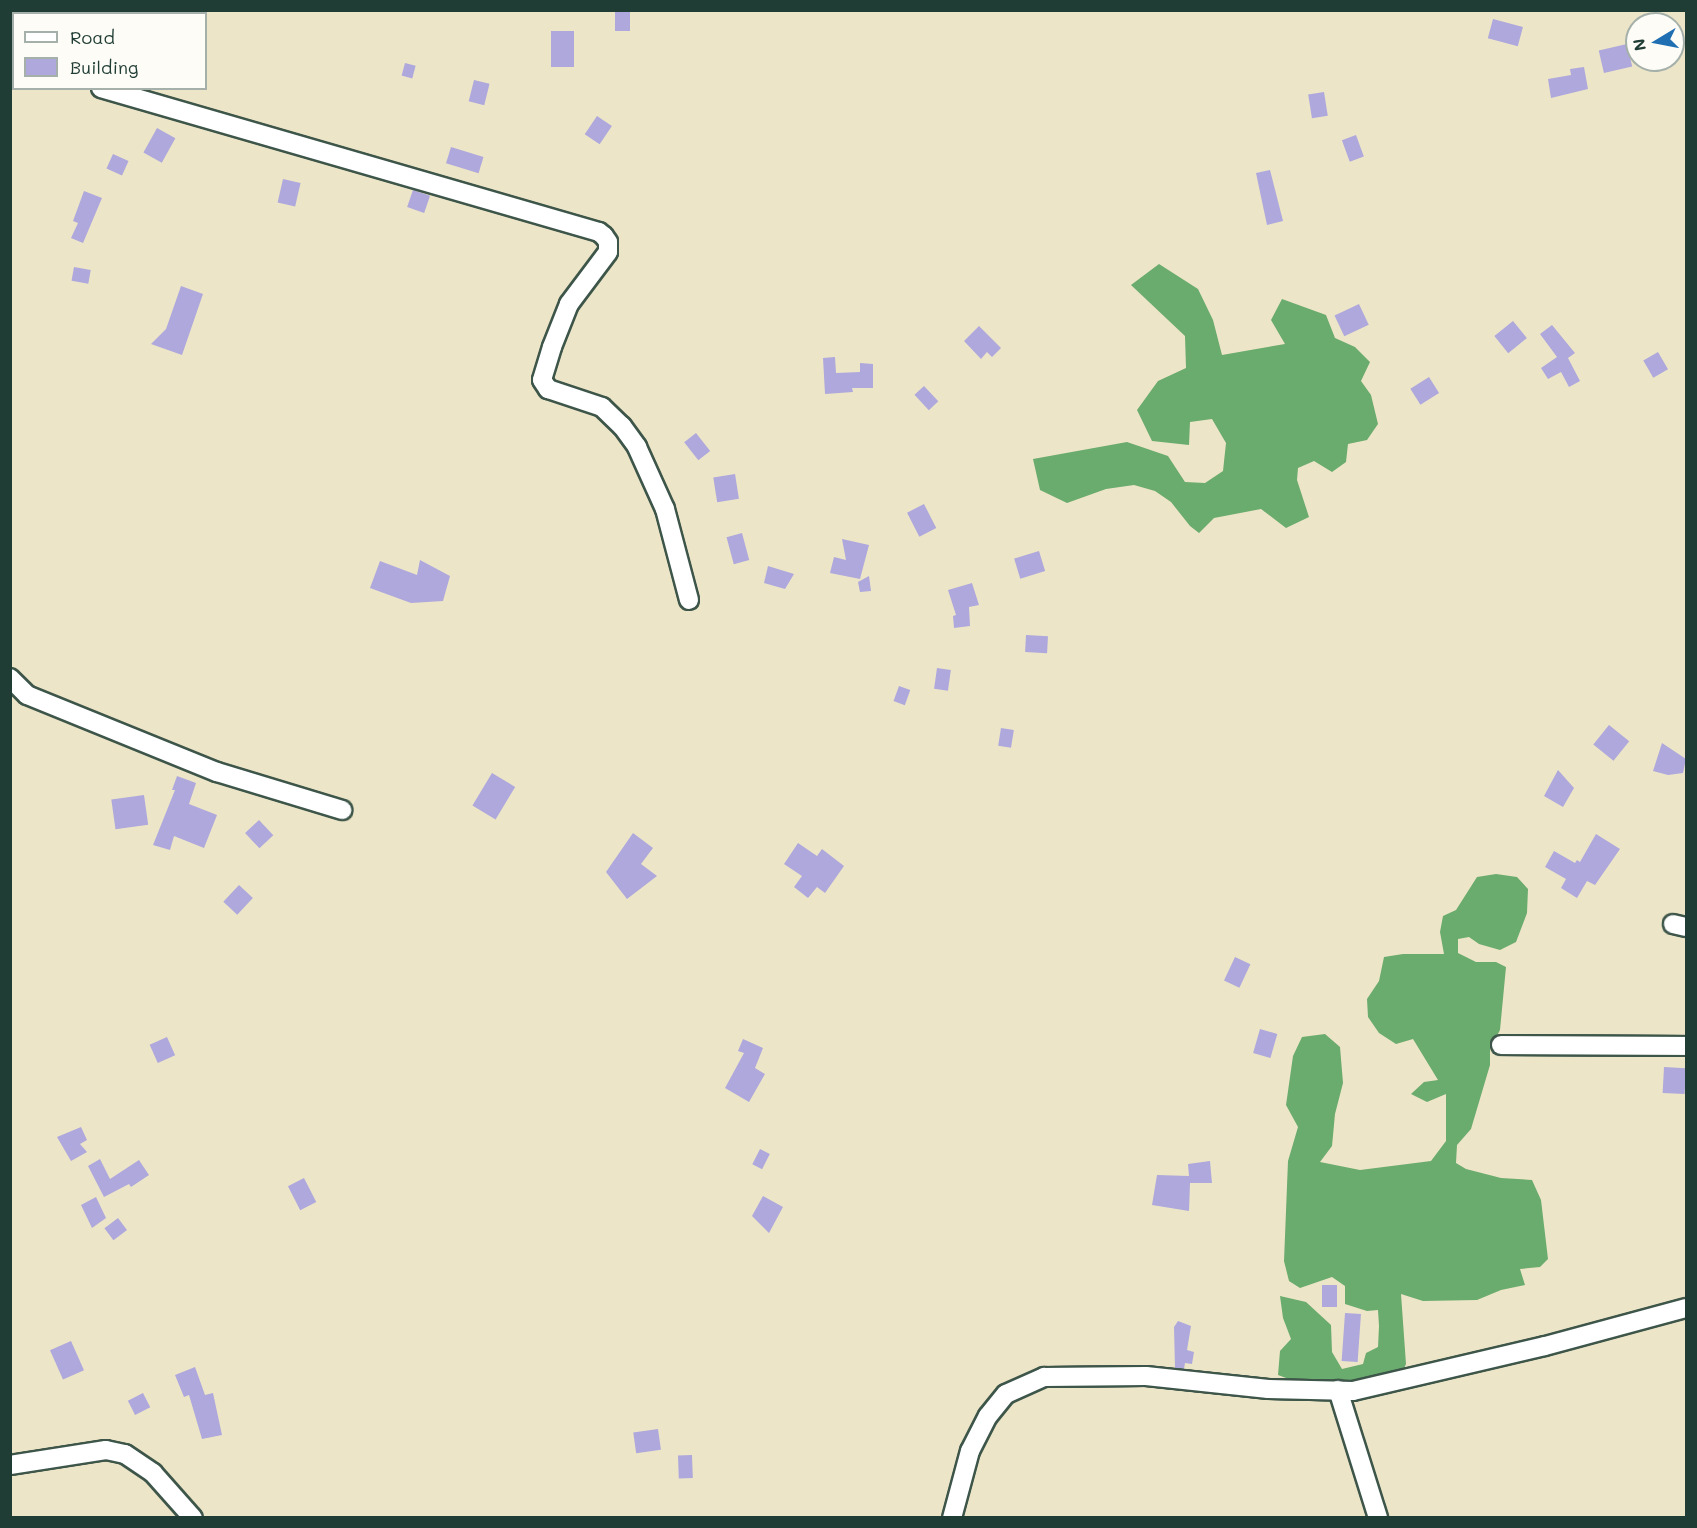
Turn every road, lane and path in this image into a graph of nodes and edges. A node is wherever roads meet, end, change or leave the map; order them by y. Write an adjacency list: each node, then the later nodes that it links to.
1 (107, 90): 2 (street)
2 (689, 600)
3 (10, 678): 4 (street)
4 (342, 810)
5 (1501, 1045): 6 (street)
6 (1686, 1046)
7 (1686, 1308): 8 (street)
8 (1338, 1390): 11 (street); 12 (street)
9 (10, 1465): 10 (street)
10 (193, 1518)
11 (952, 1518)
12 (1378, 1518)

